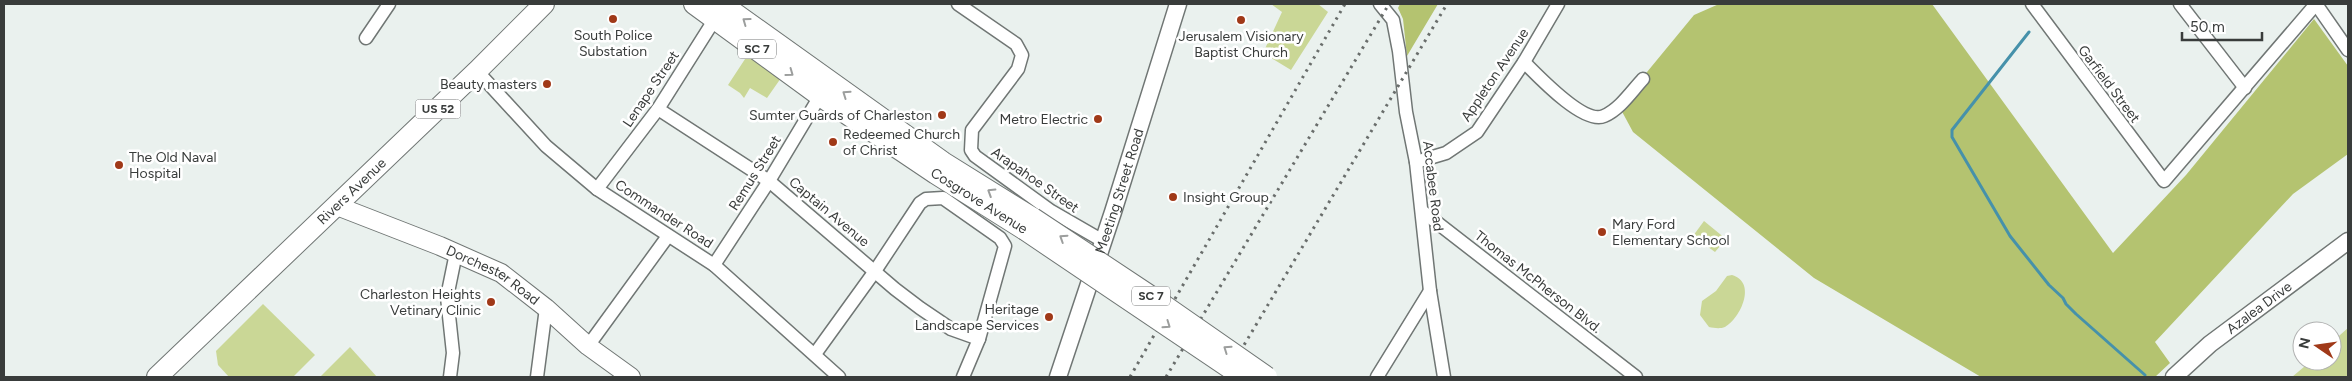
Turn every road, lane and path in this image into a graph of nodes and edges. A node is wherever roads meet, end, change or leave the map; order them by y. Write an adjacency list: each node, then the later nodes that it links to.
1 (389, 4): 12 (street)
2 (544, 4): 15 (main road, Rivers Avenue / US 52)
3 (694, 4): 11 (main road, Cosgrove Avenue / SC 7)
4 (958, 4): 28 (street, Arapahoe Street)
5 (1178, 4): 28 (street, Meeting Street Road)
6 (1380, 4): 20 (street, Accabee Road)
7 (1558, 4): 14 (street, Appleton Avenue)
8 (2032, 4): 17 (street, Garfield Street)
9 (2180, 4): 17 (street)
10 (2316, 4): 13 (street); 17 (street)
11 (722, 8): 18 (main road, Cosgrove Avenue / SC 7, one-way to 18); 19 (street, Lenape Street); 25 (main road, Cosgrove Avenue / SC 7, one-way to 11)
12 (366, 38)
13 (2348, 50)
14 (1524, 62): 16 (street); 20 (street, Appleton Avenue)
15 (478, 72): 22 (street, Commander Road); 23 (main road, Rivers Avenue / US 52)
16 (1643, 79)
17 (2245, 88)
18 (820, 96): 21 (street, Remus Street); 25 (main road, Cosgrove Avenue / SC 7)
19 (658, 109): 21 (street, Captain Avenue); 22 (street, Lenape Street)
20 (1416, 162): 24 (street, Accabee Road)
21 (769, 181): 30 (street, Remus Street); 31 (street, Captain Avenue)
22 (597, 189): 26 (street, Commander Road)
23 (337, 206): 29 (main road, Dorchester Road); 37 (main road, Rivers Avenue / US 52)
24 (1422, 211): 32 (street, Accabee Road); 48 (street, Thomas McPherson Blvd.)
25 (1029, 224): 44 (main road, Cosgrove Avenue / SC 7, one-way to 44, bridge); 45 (main road, Cosgrove Avenue / SC 7, one-way to 25, bridge)
26 (668, 236): 30 (street, Commander Road); 35 (street)
27 (2348, 241): 49 (street, Azalea Drive)
28 (1103, 242): 43 (street, Meeting Street Road)
29 (456, 253): 33 (main road, Dorchester Road); 38 (street)
30 (714, 265): 36 (street, Commander Road)
31 (875, 270): 34 (street, Captain Avenue); 34 (street); 36 (street)
32 (1430, 291): 46 (street); 47 (street, Accabee Road)
33 (546, 308): 35 (main road, Dorchester Road); 39 (street)
34 (979, 339): 42 (street)
35 (588, 346): 40 (main road, Dorchester Road)
36 (815, 354): 41 (street, Commander Road)
37 (157, 377)
38 (450, 377)
39 (537, 377)
40 (631, 377)
41 (840, 377)
42 (963, 377)
43 (1058, 377)
44 (1242, 377)
45 (1267, 377)
46 (1377, 377)
47 (1444, 377)
48 (1636, 377)
49 (2174, 377)

